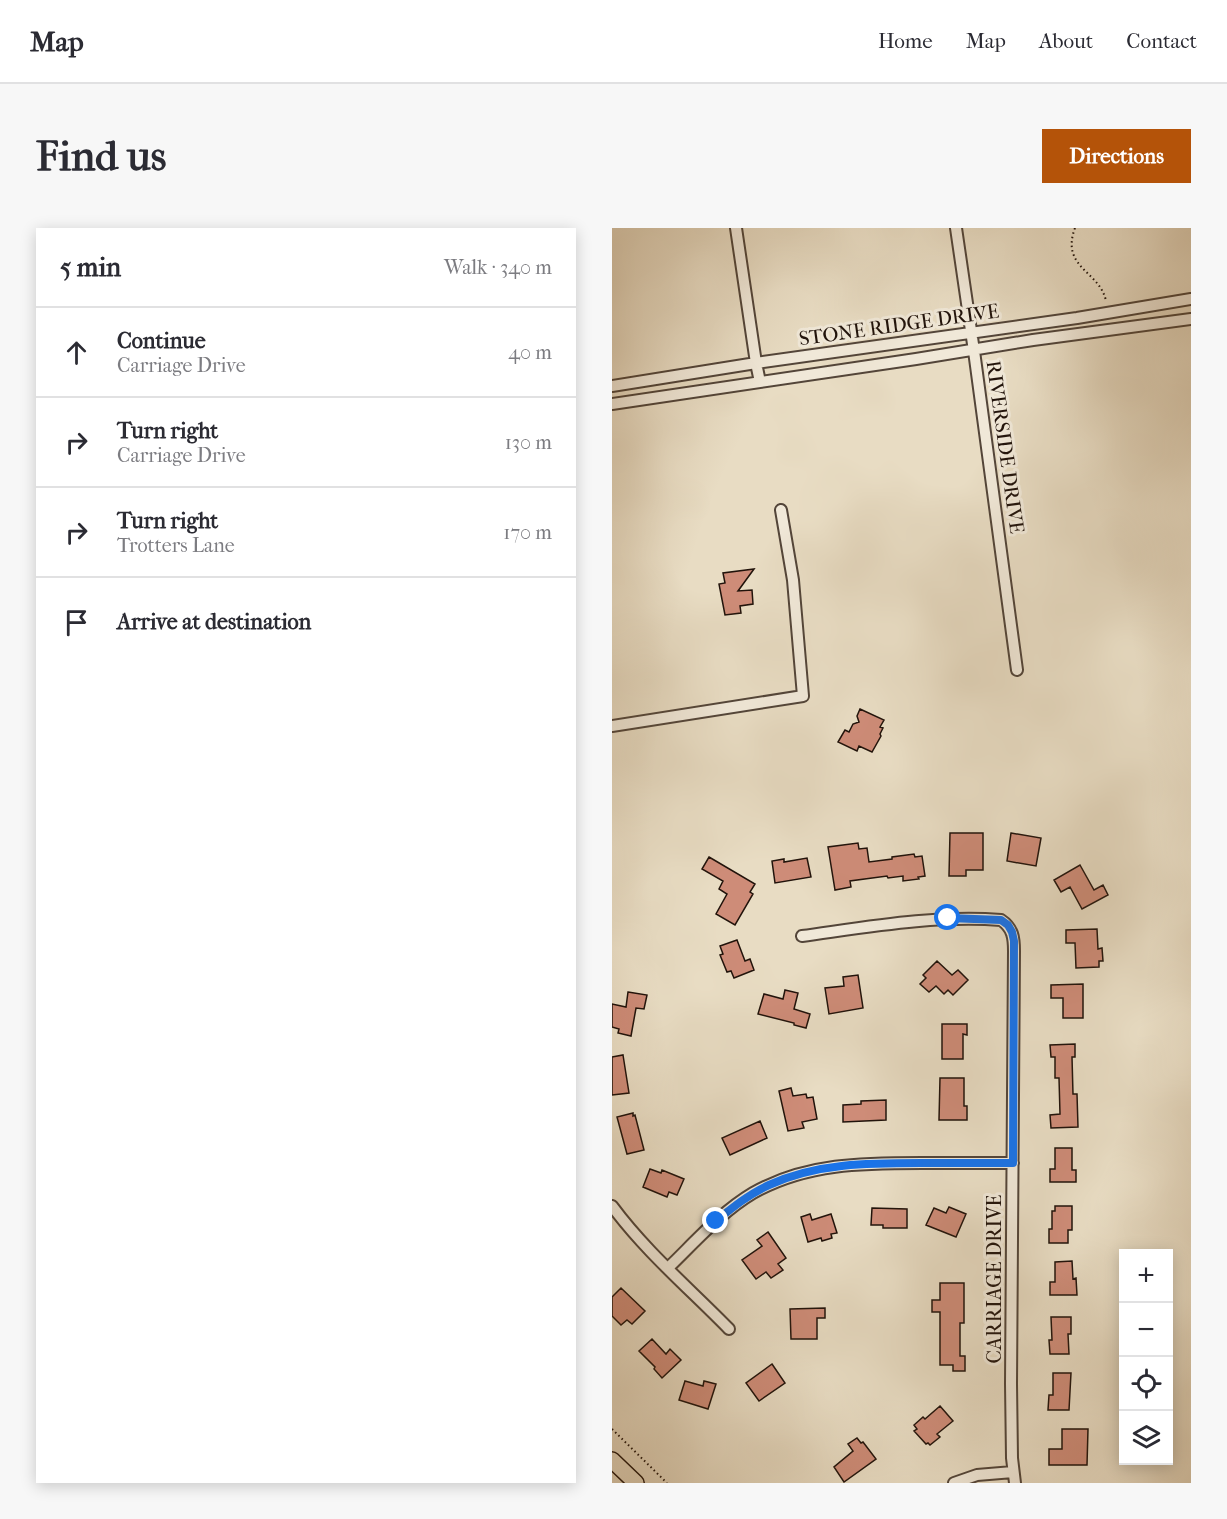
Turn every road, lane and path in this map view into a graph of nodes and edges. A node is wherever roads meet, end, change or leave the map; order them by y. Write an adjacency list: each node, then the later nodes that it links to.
1 (736, 228): 9 (street)
2 (956, 228): 7 (street, RIVERSIDE DRIVE)
3 (1075, 228): 5 (path)
4 (1191, 300): 7 (street, STONE RIDGE DRIVE)
5 (1108, 307)
6 (1191, 319): 8 (street, STONE RIDGE DRIVE)
7 (972, 334): 8 (street, RIVERSIDE DRIVE); 9 (street, STONE RIDGE DRIVE)
8 (974, 351): 10 (street, STONE RIDGE DRIVE); 14 (street, RIVERSIDE DRIVE)
9 (756, 363): 10 (street); 11 (street, STONE RIDGE DRIVE)
10 (760, 382): 12 (street, STONE RIDGE DRIVE)
11 (612, 386)
12 (612, 404)
13 (781, 510): 15 (street)
14 (1017, 670)
15 (612, 726)
16 (802, 936): 17 (street, CARRIAGE DRIVE)
17 (1013, 1163): 19 (street); 23 (street, CARRIAGE DRIVE)
18 (612, 1206): 19 (street)
19 (668, 1268): 20 (street)
20 (729, 1329)
21 (612, 1429): 25 (path)
22 (612, 1460): 24 (main road)
23 (1014, 1478): 26 (street)
24 (636, 1483)
25 (667, 1483)
26 (954, 1483)

